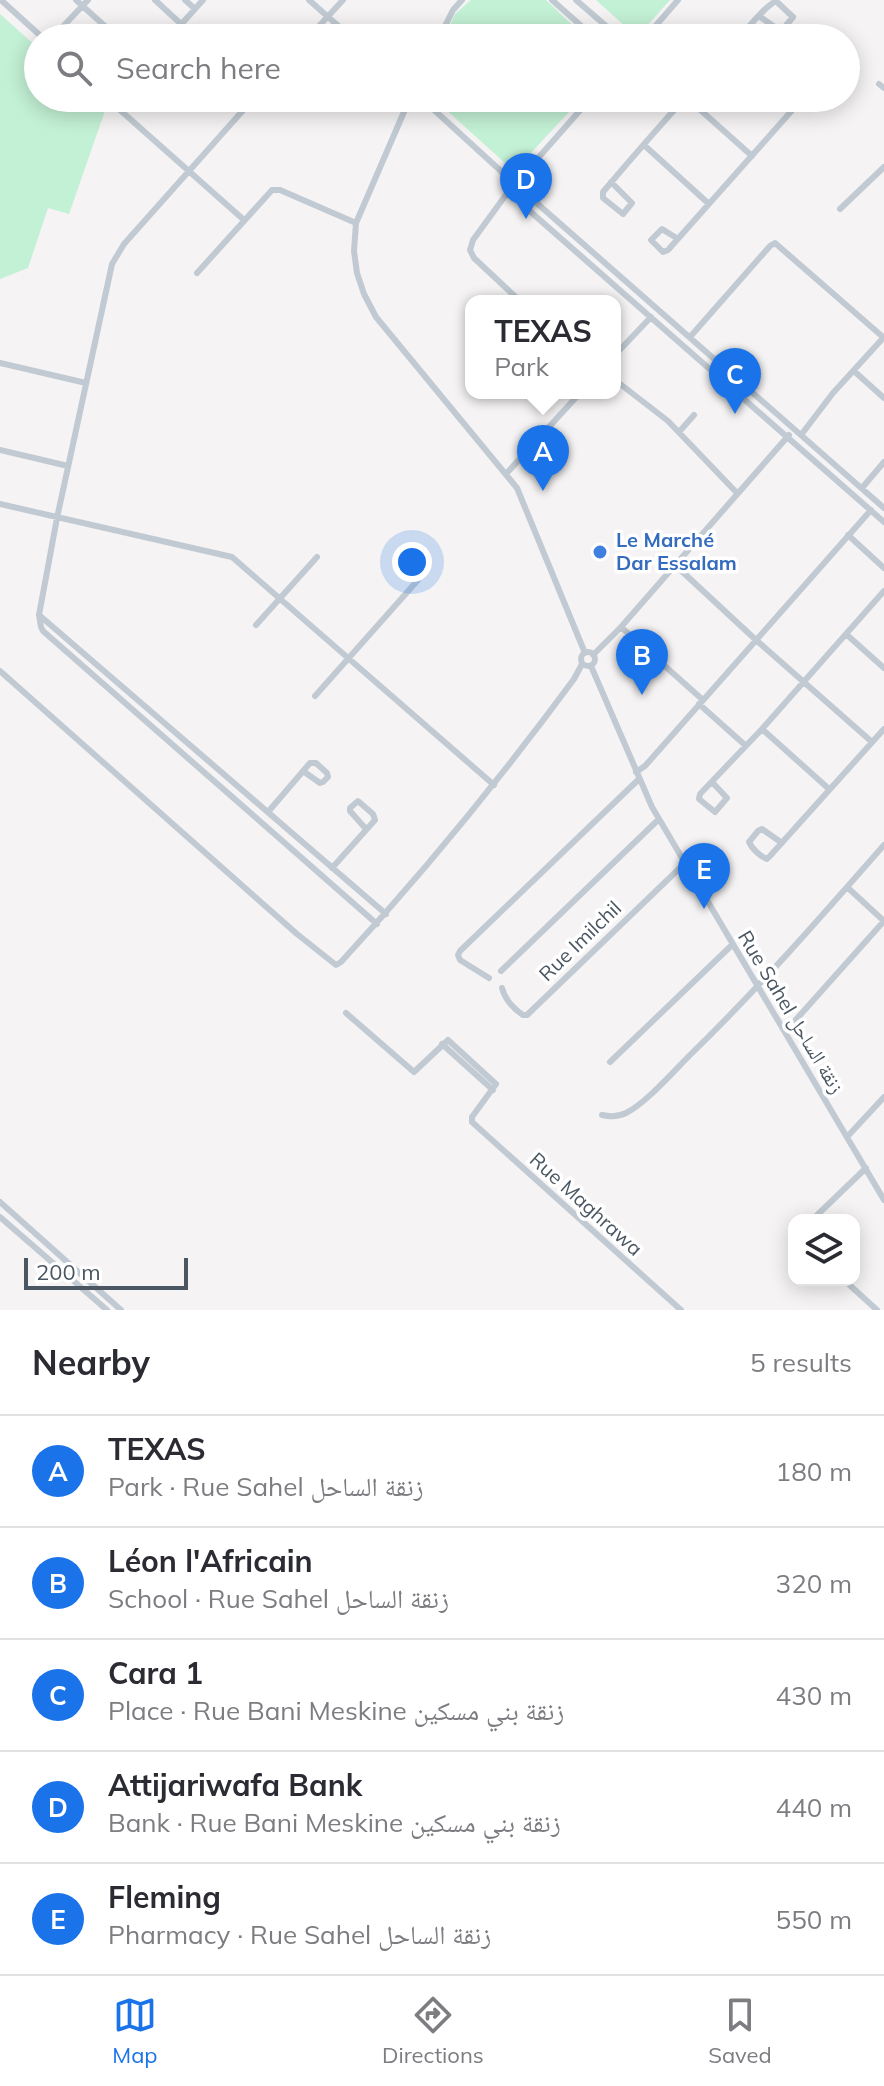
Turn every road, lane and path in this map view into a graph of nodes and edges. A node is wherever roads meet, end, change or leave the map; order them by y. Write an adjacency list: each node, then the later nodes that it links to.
1 (1, 0): 14 (street)
2 (16, 0): 14 (street)
3 (76, 0): 13 (street)
4 (155, 0): 21 (street)
5 (185, 0): 15 (street)
6 (203, 0): 15 (street)
7 (309, 0): 17 (street)
8 (343, 0): 17 (street)
9 (462, 0): 24 (street)
10 (552, 0): 25 (street)
11 (576, 0): 26 (street)
12 (678, 0): 27 (street)
13 (85, 3): 19 (street); 20 (street)
14 (9, 7): 18 (street)
15 (195, 9): 21 (street)
16 (759, 16): 28 (street); 29 (street); 30 (street)
17 (327, 17): 22 (street); 23 (street)
18 (28, 24)
19 (65, 24)
20 (105, 24)
21 (181, 24)
22 (321, 24)
23 (335, 24)
24 (446, 24)
25 (579, 24)
26 (604, 24)
27 (657, 24)
28 (752, 24)
29 (770, 24)
30 (787, 24)
31 (122, 112): 42 (street)
32 (241, 112): 42 (street)
33 (404, 112): 49 (street)
34 (436, 112): 44 (street)
35 (579, 112): 44 (street)
36 (673, 112): 39 (street)
37 (702, 112): 40 (street)
38 (790, 112): 40 (street)
39 (644, 145): 43 (street); 46 (street)
40 (752, 156): 46 (street)
41 (884, 167): 47 (street)
42 (189, 170): 48 (street); 59 (street)
43 (611, 182): 43 (street)
44 (515, 184): 45 (street); 54 (street)
45 (508, 192): 52 (street); 53 (street)
46 (709, 204): 50 (street)
47 (840, 209)
48 (244, 220): 49 (street); 51 (street)
49 (356, 223): 71 (street)
50 (678, 239)
51 (197, 273)
52 (514, 295)
53 (651, 317): 56 (street); 67 (street)
54 (690, 337): 55 (street); 64 (street)
55 (884, 337): 58 (street)
56 (621, 349)
57 (0, 363): 59 (street)
58 (854, 371): 61 (street); 66 (street)
59 (86, 383): 70 (street)
60 (621, 384): 65 (street)
61 (884, 398)
62 (575, 399): 71 (street)
63 (694, 415): 65 (street)
64 (794, 429): 66 (street); 67 (street)
65 (679, 432): 73 (street)
66 (801, 435): 72 (street)
67 (786, 438): 73 (street); 77 (street)
68 (0, 450): 70 (street)
69 (884, 462): 72 (street)
70 (68, 466): 78 (street)
71 (506, 474): 94 (street)
72 (862, 488): 74 (street)
73 (737, 493): 82 (street)
74 (877, 502): 76 (street); 77 (street)
75 (0, 504): 78 (street)
76 (884, 508)
77 (870, 510): 79 (street); 80 (street)
78 (57, 518): 86 (street); 89 (street)
79 (884, 522)
80 (848, 535): 83 (street); 93 (street)
81 (317, 557): 86 (street)
82 (674, 564): 91 (street); 93 (street)
83 (884, 568)
84 (418, 580): 95 (street)
85 (884, 591): 87 (street)
86 (280, 598): 90 (street); 95 (street)
87 (877, 600): 88 (street); 92 (street)
88 (884, 605)
89 (39, 615): 111 (street); 113 (street)
90 (256, 625)
91 (621, 627): 94 (street); 102 (street)
92 (846, 634): 98 (street); 100 (street)
93 (756, 640): 100 (street); 102 (street)
94 (589, 654): 96 (street); 97 (street)
95 (349, 657): 101 (street); 110 (street)
96 (582, 664): 97 (street); 110 (street)
97 (591, 666): 108 (street, Rue Sahel زنقة الساحل)
98 (884, 668)
99 (0, 671): 124 (street)
100 (804, 681): 103 (street); 105 (street)
101 (315, 696)
102 (701, 702): 106 (street); 108 (street)
103 (762, 729): 106 (street); 112 (street)
104 (884, 729): 105 (street)
105 (872, 742): 112 (street)
106 (746, 746): 109 (street)
107 (303, 771): 114 (street)
108 (637, 776): 115 (street, Rue Sahel زنقة الساحل); 127 (street)
109 (712, 782): 109 (street)
110 (494, 785): 122 (street)
111 (242, 789): 113 (street); 114 (street)
112 (829, 789): 117 (street)
113 (234, 797): 124 (street)
114 (268, 812): 120 (street)
115 (659, 819): 119 (street, Rue Sahel زنقة الساحل); 126 (street)
116 (366, 829): 116 (street); 120 (street)
117 (782, 843): 117 (street)
118 (884, 845): 121 (street)
119 (685, 863): 125 (street, Rue Sahel زنقة الساحل); 129 (street, Rue Imilchil)
120 (332, 868): 122 (street)
121 (847, 887): 123 (street); 128 (street)
122 (386, 914): 124 (street)
123 (884, 921): 131 (street)
124 (377, 924)
125 (733, 944): 128 (street, Rue Sahel زنقة الساحل); 132 (street)
126 (501, 971)
127 (489, 978)
128 (758, 986): 131 (street, Rue Sahel زنقة الساحل); 134 (street)
129 (502, 988)
130 (346, 1013): 147 (street, Rue Maghrawa)
131 (785, 1032): 135 (street, Rue Sahel زنقة الساحل)
132 (610, 1062)
133 (884, 1097): 135 (street)
134 (602, 1115)
135 (847, 1137): 136 (street, Rue Sahel زنقة الساحل)
136 (866, 1168): 137 (street, Rue Sahel زنقة الساحل); 140 (street)
137 (884, 1200)
138 (0, 1202): 139 (street)
139 (9, 1210): 141 (street); 142 (street)
140 (818, 1214)
141 (1, 1218): 143 (street)
142 (63, 1258): 143 (street); 146 (street)
143 (56, 1266): 145 (street)
144 (851, 1286): 148 (street)
145 (107, 1310)
146 (121, 1310)
147 (681, 1310)
148 (877, 1310)

